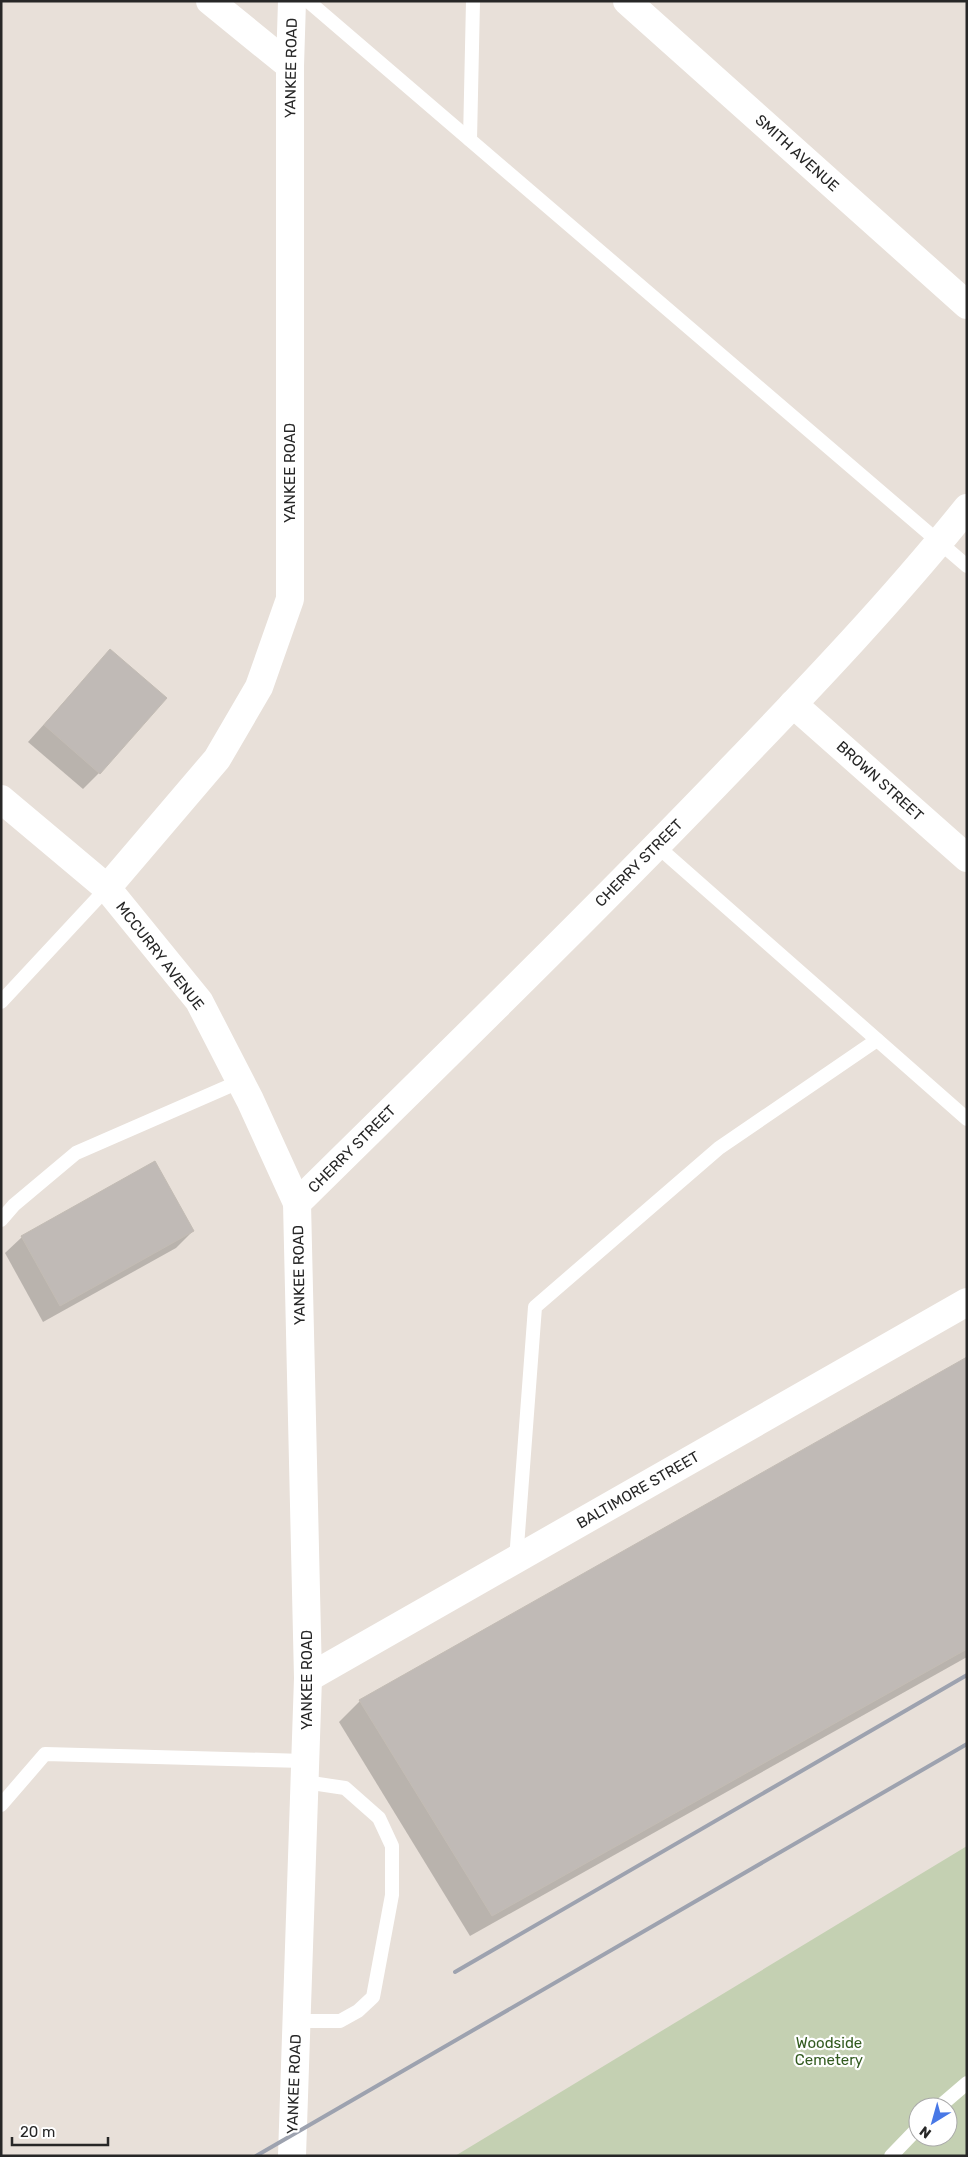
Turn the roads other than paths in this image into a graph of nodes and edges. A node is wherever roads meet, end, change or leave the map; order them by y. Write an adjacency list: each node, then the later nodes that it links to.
1 (210, 1): 6 (street)
2 (292, 1): 6 (street, YANKEE ROAD)
3 (308, 1): 7 (lane)
4 (473, 1): 7 (lane)
5 (628, 1): 8 (street, SMITH AVENUE)
6 (290, 66): 16 (street, YANKEE ROAD)
7 (470, 140): 10 (lane)
8 (967, 305)
9 (967, 508): 10 (street, CHERRY STREET)
10 (939, 542): 11 (lane); 12 (street, CHERRY STREET)
11 (967, 566)
12 (793, 704): 14 (street, CHERRY STREET); 15 (street, BROWN STREET)
13 (1, 799): 16 (street, MCCURRY AVENUE)
14 (657, 846): 18 (lane); 21 (street, CHERRY STREET)
15 (967, 858)
16 (107, 888): 17 (lane); 19 (street, MCCURRY AVENUE)
17 (1, 1002)
18 (877, 1040): 20 (lane); 24 (lane)
19 (241, 1081): 21 (street, MCCURRY AVENUE); 22 (lane)
20 (967, 1119)
21 (297, 1204): 25 (street, YANKEE ROAD)
22 (1, 1220)
23 (967, 1302): 24 (street, BALTIMORE STREET)
24 (516, 1560): 25 (street, BALTIMORE STREET)
25 (308, 1678): 26 (street, YANKEE ROAD)
26 (305, 1771): 27 (lane); 28 (street, YANKEE ROAD); 28 (lane)
27 (1, 1805)
28 (296, 2021): 32 (street, YANKEE ROAD)
29 (967, 2082): 30 (lane)
30 (950, 2097)
31 (908, 2139): 33 (lane)
32 (292, 2156)
33 (892, 2156)

